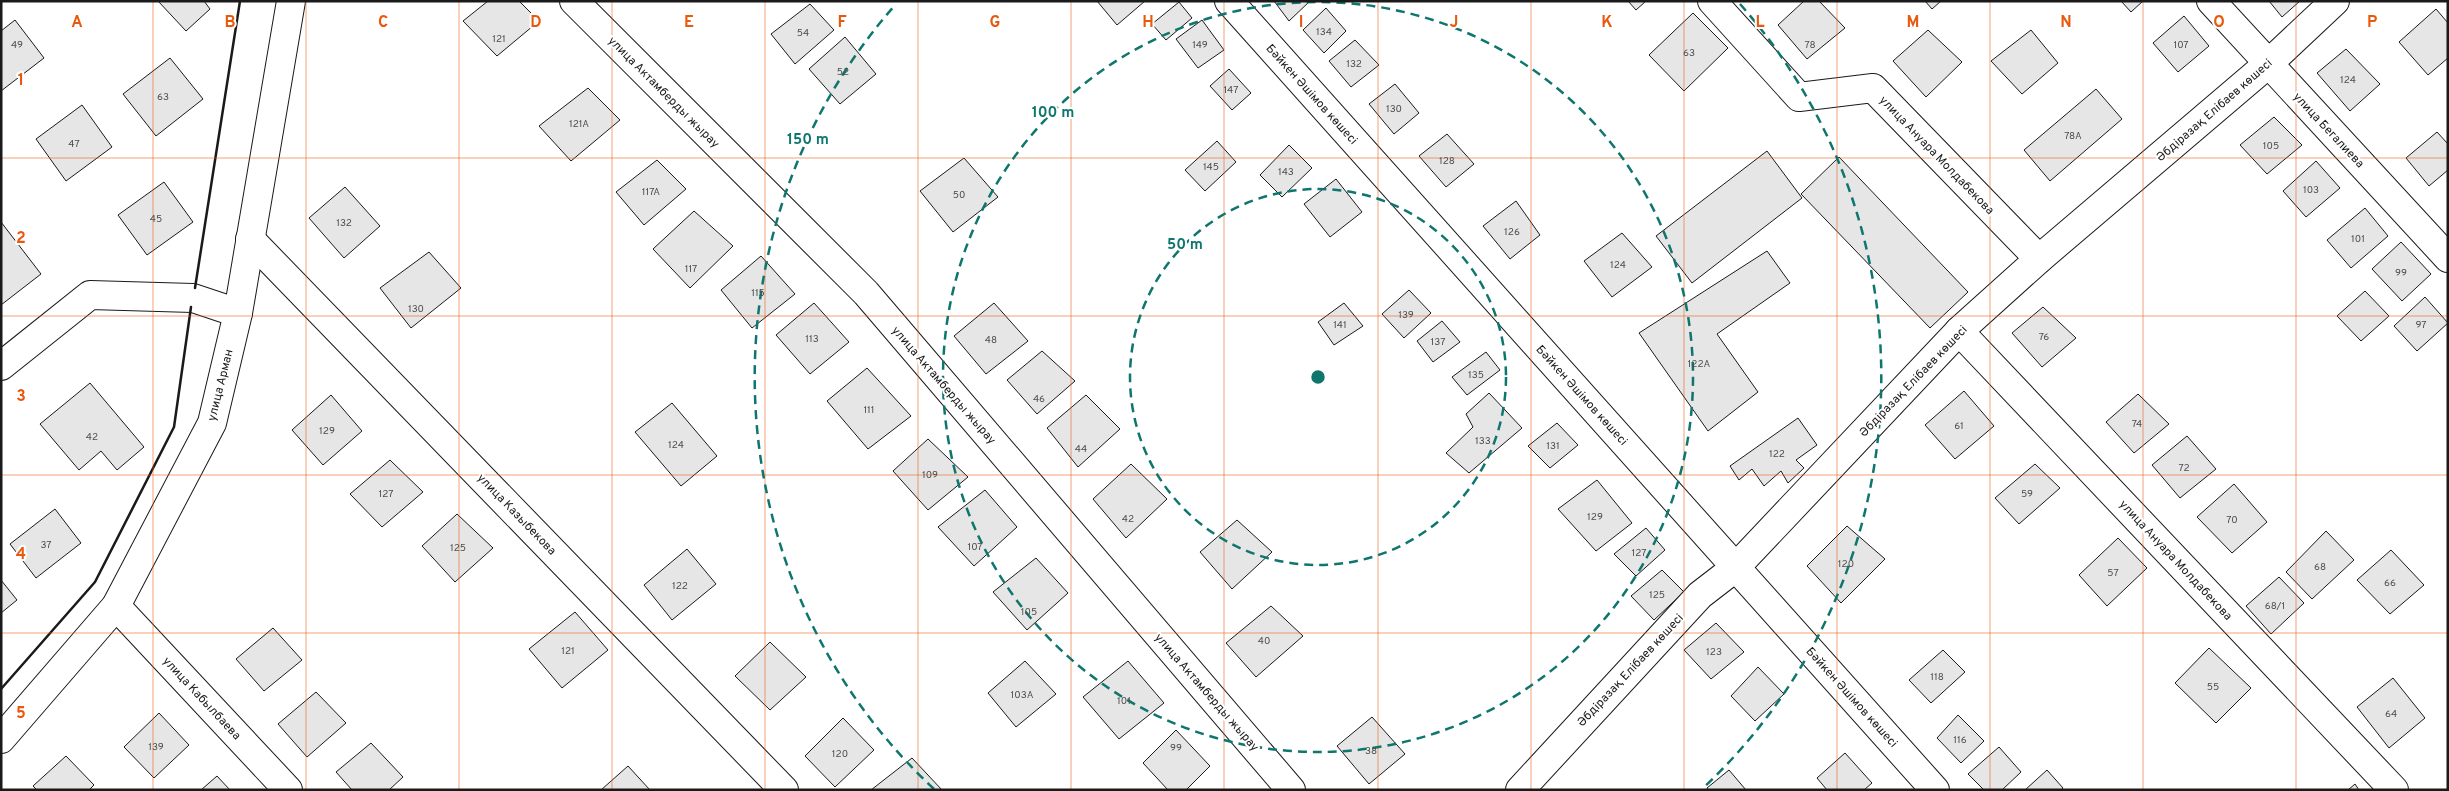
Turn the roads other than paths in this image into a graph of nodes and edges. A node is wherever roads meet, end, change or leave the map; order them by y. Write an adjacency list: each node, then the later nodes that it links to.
1 (291, 1): 8 (street, улица Арман)
2 (574, 1): 19 (street, улица Актамберды жырау)
3 (1229, 1): 14 (street, Бәйкен Әшімов көшесі)
4 (1712, 1): 10 (street, улица Ануара Молдабекова)
5 (2210, 1): 7 (street, улица Бегалиева)
6 (2335, 1): 7 (street, Әбдіразақ Елібаев көшесі)
7 (2268, 64): 9 (street, улица Бегалиева); 10 (street, Әбдіразақ Елібаев көшесі)
8 (250, 239): 11 (street, улица Арман); 18 (street, улица Казыбекова)
9 (2448, 258)
10 (2039, 259): 12 (street, Әбдіразақ Елібаев көшесі)
11 (238, 313): 13 (street); 15 (street, улица Арман)
12 (1959, 331): 14 (street, Әбдіразақ Елібаев көшесі); 22 (street, улица Ануара Молдабекова)
13 (1, 366)
14 (1735, 568): 20 (street, Әбдіразақ Елібаев көшесі); 21 (street, Бәйкен Әшімов көшесі)
15 (116, 606): 16 (street, улица Арман); 17 (street, улица Кабылбаева)
16 (1, 739)
17 (288, 790)
18 (784, 790)
19 (1291, 790)
20 (1520, 790)
21 (1935, 790)
22 (2394, 790)

